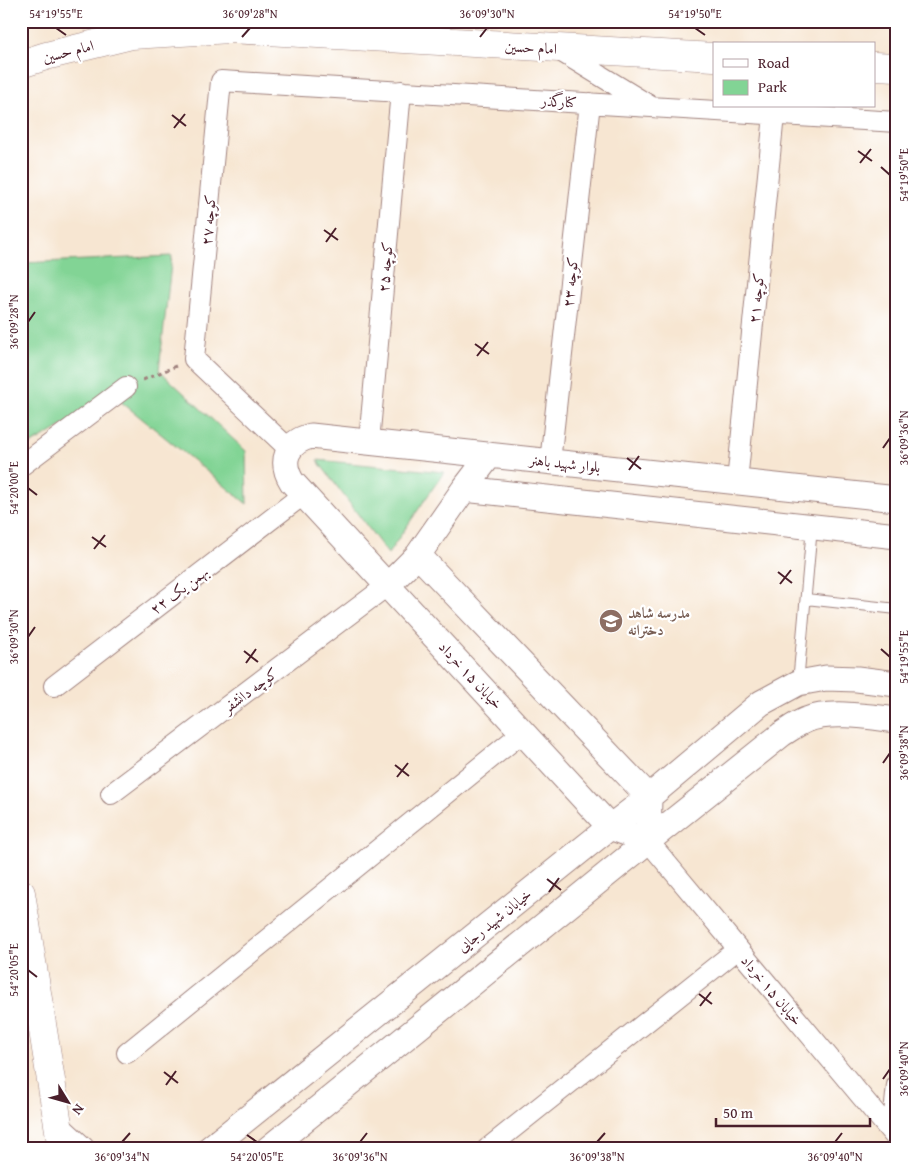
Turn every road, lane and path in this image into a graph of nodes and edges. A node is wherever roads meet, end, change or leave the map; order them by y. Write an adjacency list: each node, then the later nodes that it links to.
1 (555, 48): 2 (main road, امام حسین); 3 (main road, امام حسین); 9 (street)
2 (713, 57)
3 (21, 64)
4 (876, 66): 5 (main road)
5 (897, 67)
6 (221, 81): 7 (street, کنارگذر); 12 (street, کوچه ۲۷)
7 (401, 91): 8 (street, کنارگذر); 14 (street, کوچه ۲۵)
8 (590, 103): 9 (street, کنارگذر); 17 (street, کوچه ۲۳)
9 (652, 107): 10 (street, کنارگذر)
10 (774, 115): 11 (street, کنارگذر); 19 (street, کوچه ۲۱)
11 (897, 122)
12 (194, 359): 13 (path); 15 (street)
13 (126, 387): 18 (street)
14 (369, 442): 15 (street, بلوار شهید باهنر); 16 (street, بلوار شهید باهنر)
15 (290, 449): 21 (street)
16 (490, 455): 17 (street, بلوار شهید باهنر); 20 (street)
17 (550, 462): 19 (street, بلوار شهید باهنر)
18 (21, 466)
19 (737, 482): 22 (street, بلوار شهید باهنر)
20 (464, 489): 23 (street); 25 (street)
21 (304, 494): 26 (street, خیابان ۱۵ خرداد); 31 (street, ۲۲ بهمن یک)
22 (897, 499)
23 (812, 527): 24 (street); 27 (lane)
24 (897, 536)
25 (418, 555): 26 (street); 35 (street)
26 (388, 586): 33 (street, خیابان ۱۵ خرداد); 34 (street, کوچه دانشفر)
27 (806, 599): 28 (lane); 29 (lane)
28 (897, 608)
29 (798, 683): 30 (street, خیابان شهید رجایی); 35 (street, خیابان شهید رجایی)
30 (897, 684)
31 (54, 686)
32 (897, 720): 37 (street)
33 (523, 732): 36 (street, خیابان ۱۵ خرداد); 40 (street)
34 (111, 794)
35 (649, 797): 36 (street, خیابان شهید رجایی); 37 (street)
36 (610, 827): 37 (street, خیابان ۱۵ خرداد); 45 (street, خیابان شهید رجایی)
37 (648, 841): 39 (street, خیابان ۱۵ خرداد); 46 (street)
38 (21, 893): 43 (main road)
39 (738, 949): 42 (street, خیابان ۱۵ خرداد); 47 (street)
40 (127, 1053)
41 (897, 1085): 42 (street)
42 (894, 1136)
43 (60, 1138): 44 (street)
44 (82, 1149)
45 (209, 1149)
46 (268, 1149)
47 (487, 1149)

